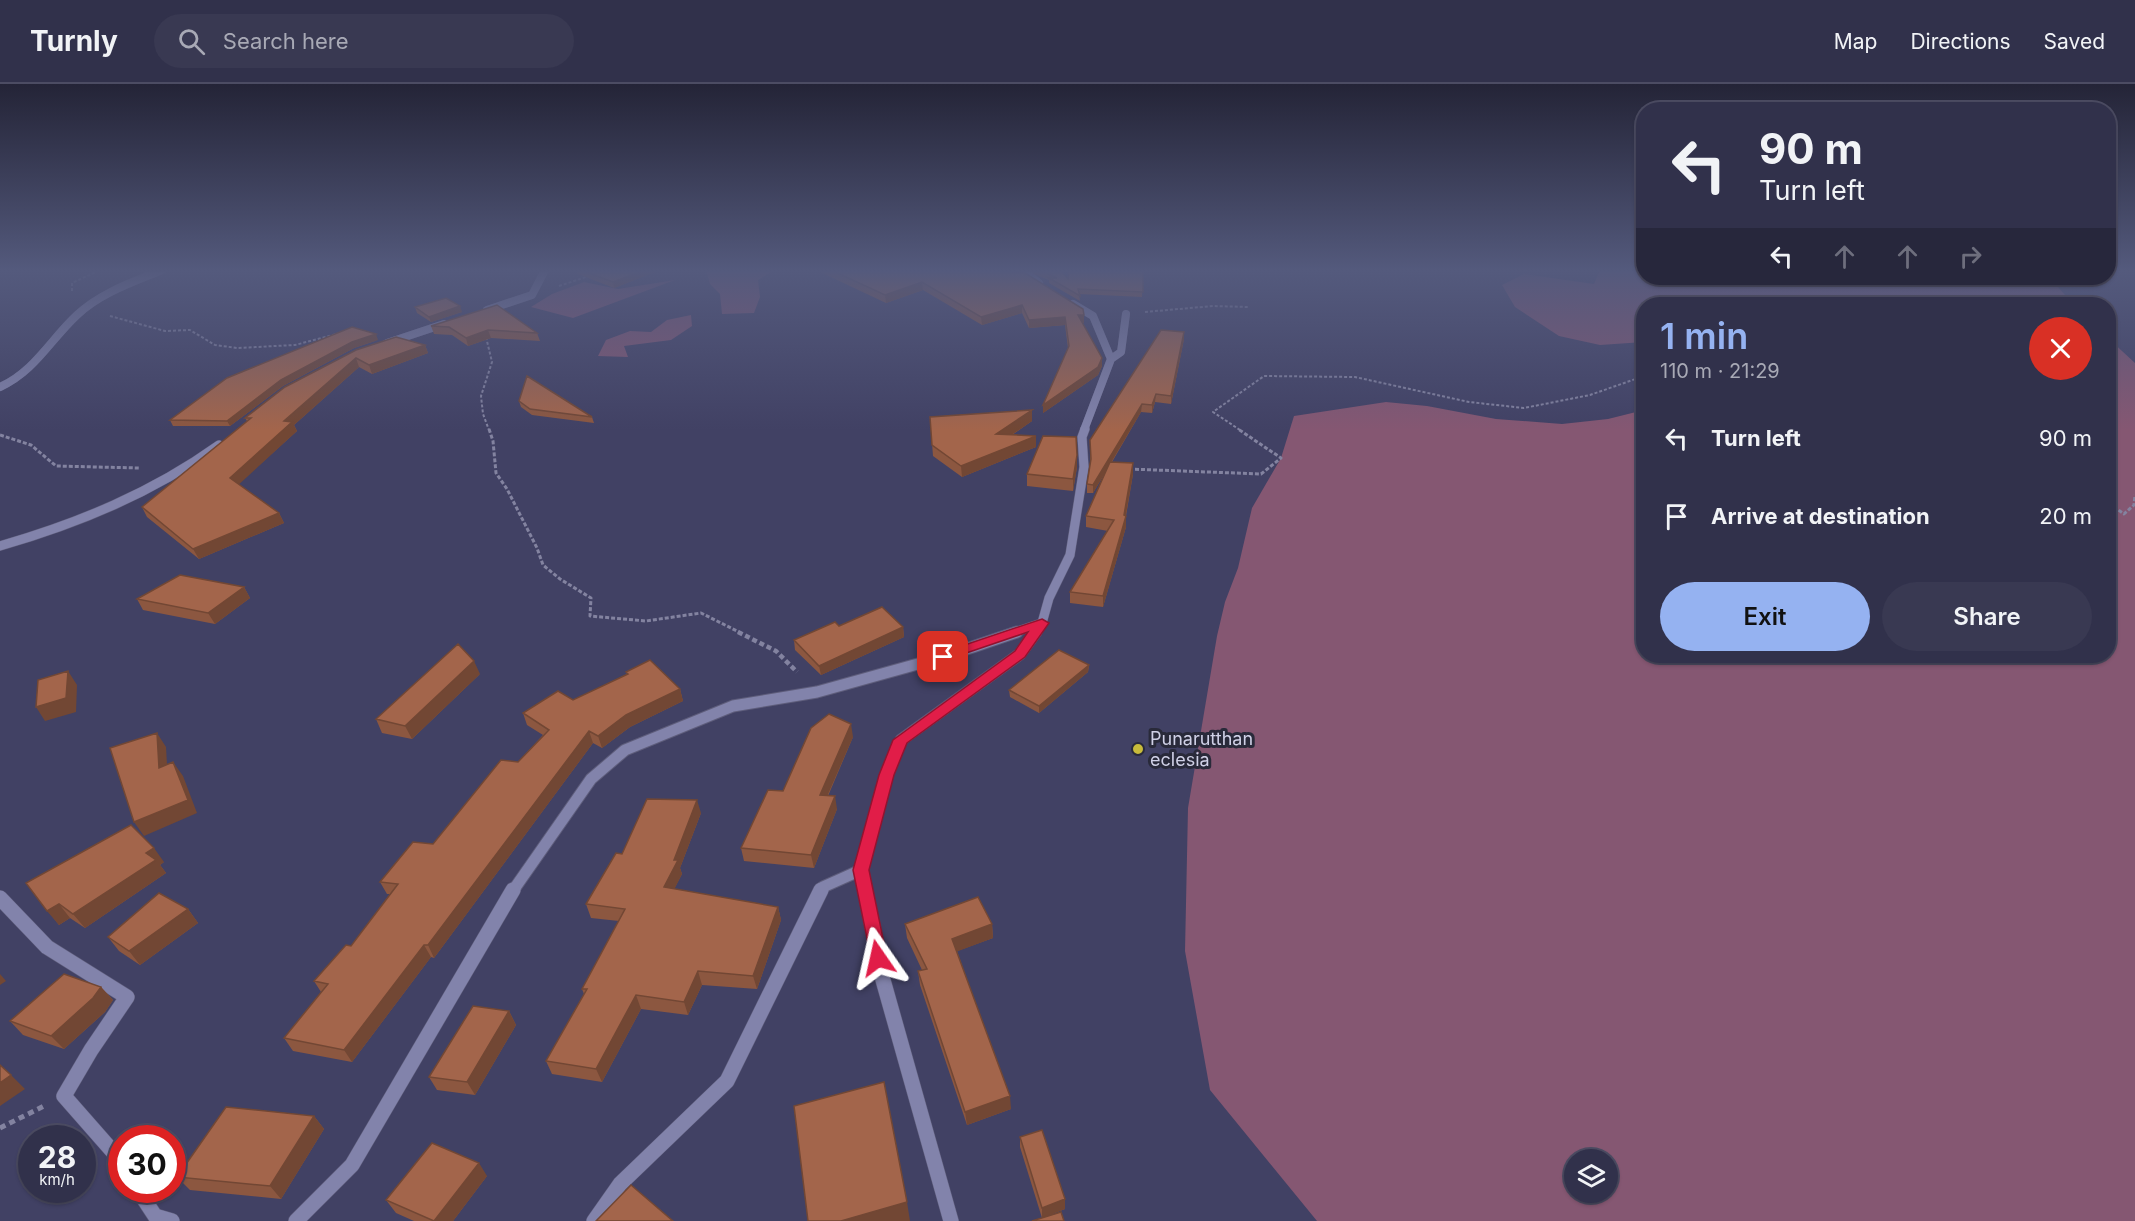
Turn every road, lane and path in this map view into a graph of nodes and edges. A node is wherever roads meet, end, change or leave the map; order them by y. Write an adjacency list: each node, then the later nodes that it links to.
1 (70, 323): 11 (street)
2 (137, 323): 7 (path)
3 (448, 323): 8 (street)
4 (1096, 323): 9 (street)
5 (1125, 323): 9 (street)
6 (493, 332): 20 (path)
7 (338, 334)
8 (378, 346)
9 (1111, 359): 14 (street)
10 (1636, 379): 14 (path)
11 (0, 387)
12 (0, 435): 15 (path)
13 (224, 440): 18 (street)
14 (1083, 467): 19 (street)
15 (146, 468)
16 (2135, 495): 17 (path)
17 (2116, 508)
18 (0, 546)
19 (1042, 623): 20 (street); 21 (street)
20 (817, 692): 28 (street)
21 (861, 870): 29 (street); 30 (street)
22 (0, 898): 23 (street)
23 (64, 1096): 24 (path); 25 (street)
24 (0, 1128)
25 (108, 1146)
26 (146, 1203): 27 (street)
27 (172, 1221)
28 (295, 1221)
29 (594, 1221)
30 (951, 1221)

